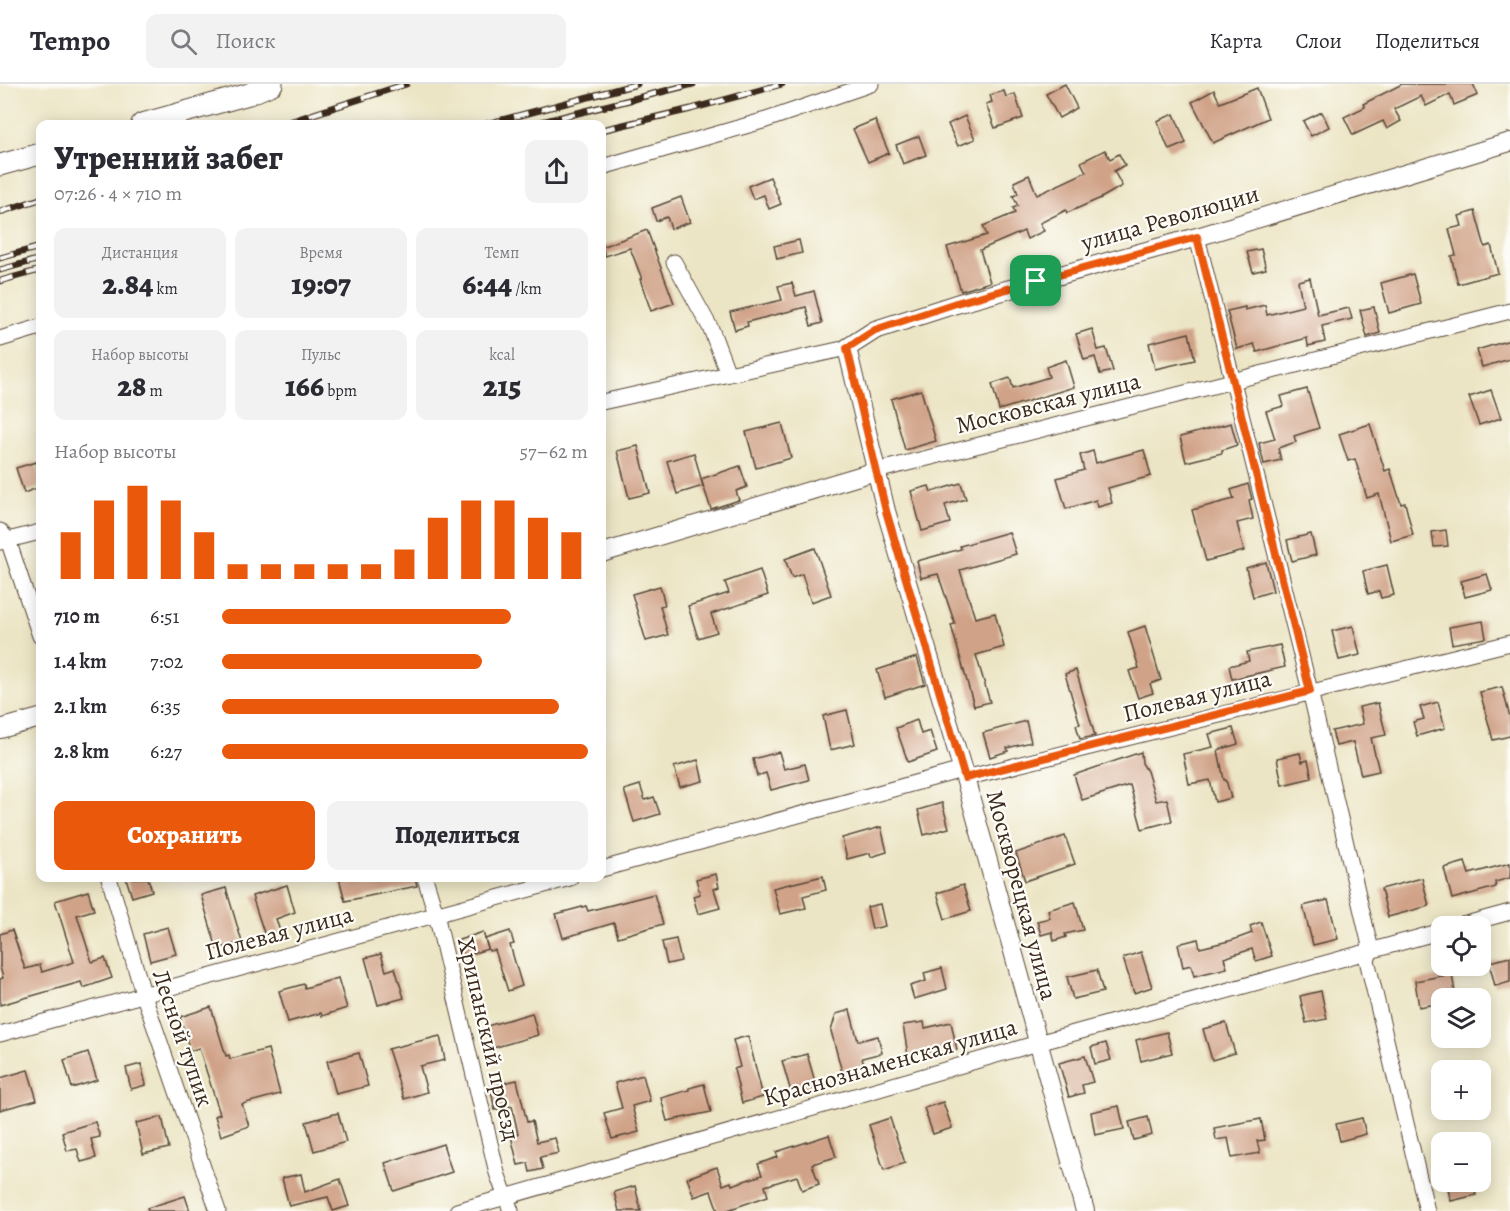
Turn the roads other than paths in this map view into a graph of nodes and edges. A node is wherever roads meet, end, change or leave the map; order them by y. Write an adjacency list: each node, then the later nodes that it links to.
1 (272, 84): 3 (main road)
2 (872, 84): 7 (street)
3 (156, 120)
4 (1510, 142): 8 (street, улица Революции)
5 (36, 155): 6 (main road)
6 (0, 165)
7 (606, 166)
8 (1197, 237): 13 (street, улица Революции); 15 (street)
9 (674, 262): 14 (street)
10 (1510, 311): 15 (street, Московская улица)
11 (36, 328): 12 (street)
12 (0, 339)
13 (847, 348): 14 (street, улица Революции); 17 (street, Москворецкая улица)
14 (728, 374): 16 (street, улица Революции)
15 (1233, 381): 17 (street, Московская улица); 23 (street)
16 (606, 401)
17 (876, 471): 20 (street, Московская улица); 26 (street, Москворецкая улица)
18 (36, 533): 19 (street)
19 (3, 538): 21 (street)
20 (606, 552)
21 (36, 625)
22 (1510, 643): 23 (street, Полевая улица)
23 (1310, 691): 26 (street, Полевая улица); 35 (street)
24 (36, 719): 25 (street)
25 (0, 729)
26 (964, 774): 27 (street, Полевая улица); 38 (street, Москворецкая улица)
27 (606, 868)
28 (110, 882): 36 (street, Лесной тупик)
29 (426, 882): 32 (street, Хрипанский проезд)
30 (555, 882): 32 (street, Полевая улица)
31 (1510, 912): 33 (street)
32 (436, 914): 36 (street, Полевая улица); 39 (street, Хрипанский проезд)
33 (1491, 917)
34 (1431, 934): 35 (street, Краснознаменская улица)
35 (1371, 950): 38 (street, Краснознаменская улица); 43 (street)
36 (144, 993): 37 (street, Полевая улица); 40 (street, Лесной тупик)
37 (0, 1034)
38 (1038, 1043): 39 (street, Краснознаменская улица); 42 (street, Москворецкая улица)
39 (508, 1204): 41 (street, Краснознаменская улица)
40 (218, 1211)
41 (457, 1211)
42 (1085, 1211)
43 (1427, 1211)

